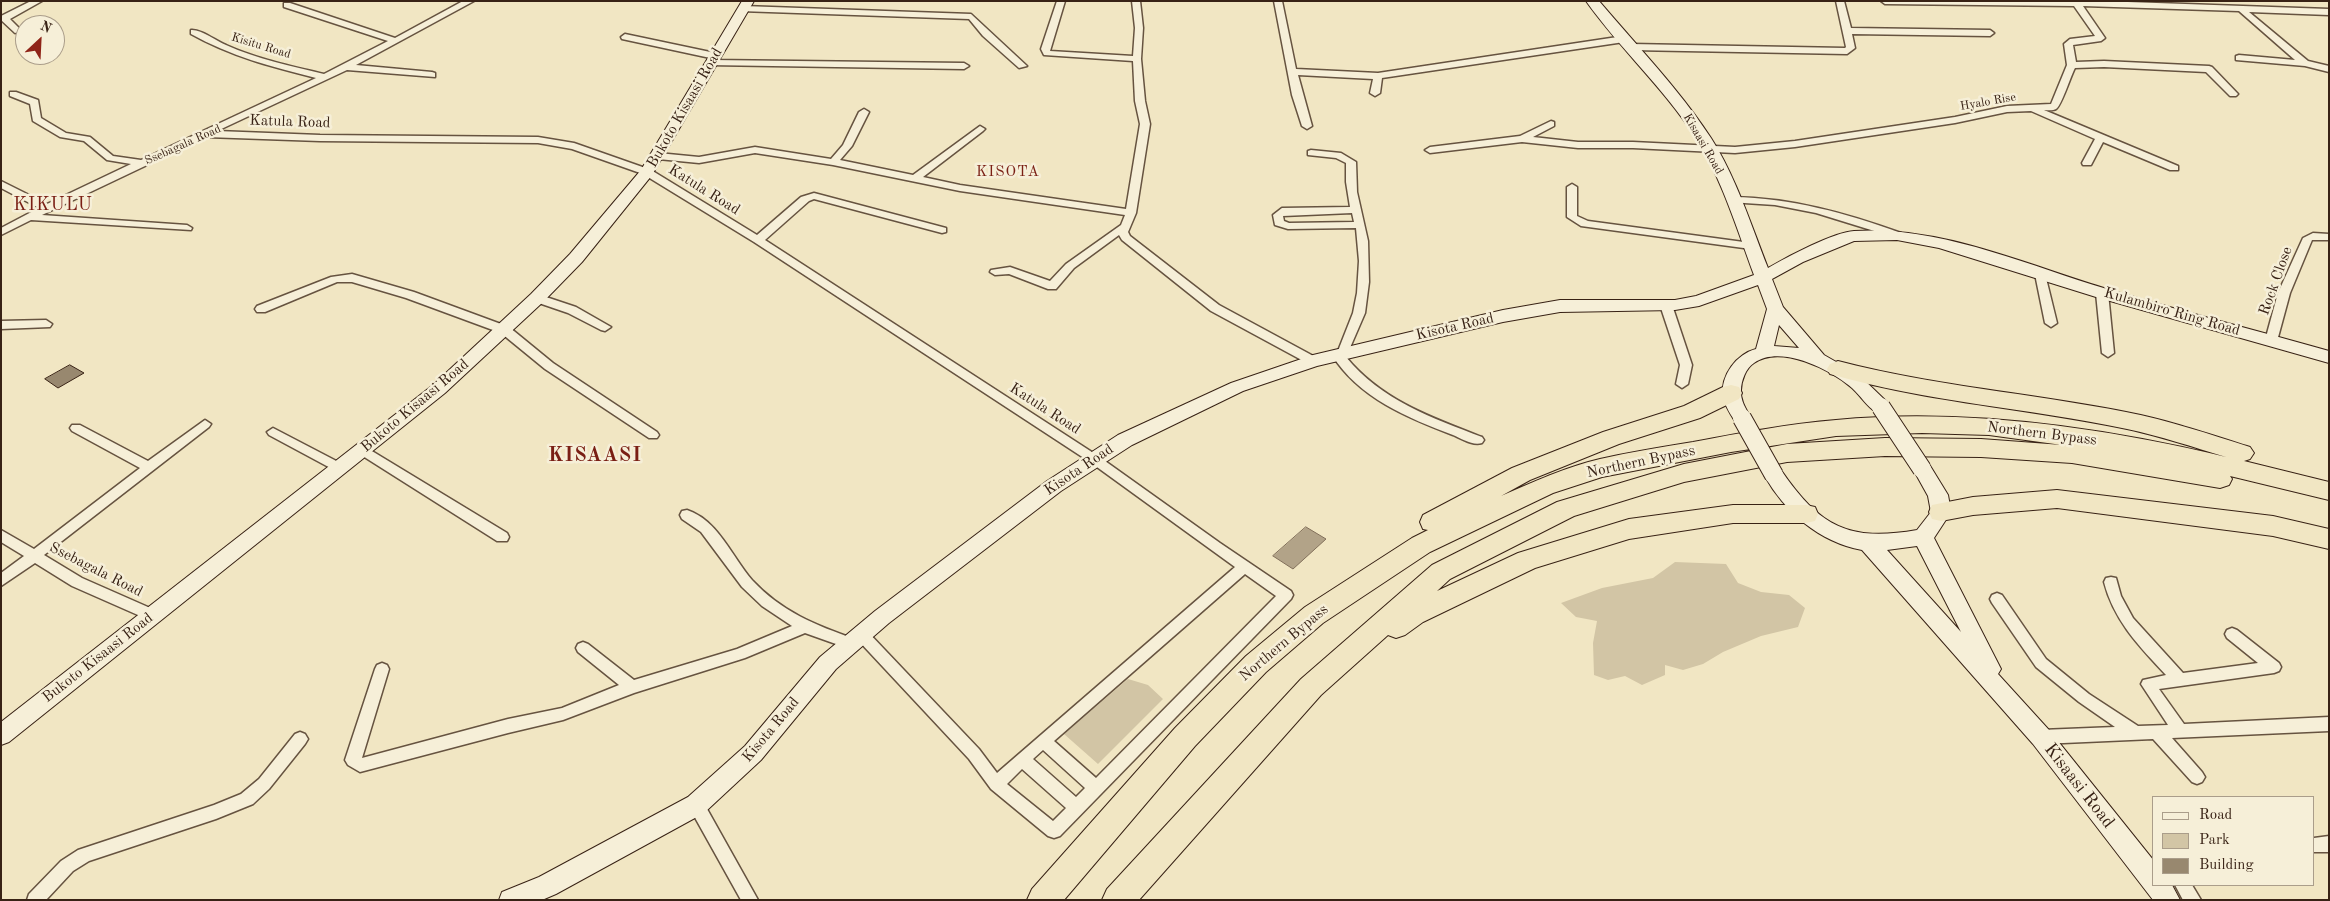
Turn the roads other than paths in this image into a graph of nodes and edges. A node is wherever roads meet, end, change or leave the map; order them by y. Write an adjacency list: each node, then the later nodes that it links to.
1 (38, 1): 15 (street)
2 (455, 1): 9 (street)
3 (1061, 1): 22 (street)
4 (1136, 1): 22 (street)
5 (1278, 1): 31 (street)
6 (1592, 1): 21 (main road, Kisaasi Road)
7 (1840, 1): 16 (street)
8 (1885, 1): 10 (street)
9 (468, 3): 20 (street, Ssebagala Road)
10 (2078, 3): 13 (street); 28 (street, Hyalo Rise)
11 (287, 5): 20 (street)
12 (745, 5): 24 (main road, Bukoto Kisaasi Road); 27 (street)
13 (2243, 11): 14 (street); 25 (street)
14 (2329, 12)
15 (15, 28)
16 (1847, 31): 18 (street); 21 (street)
17 (194, 32): 34 (street, Kisitu Road)
18 (1990, 33)
19 (625, 37): 24 (street)
20 (396, 41): 29 (street, Ssebagala Road)
21 (1627, 43): 33 (street); 47 (main road, Kisaasi Road)
22 (1137, 58): 61 (street)
23 (2239, 58): 25 (street)
24 (713, 59): 26 (street); 49 (main road, Bukoto Kisaasi Road)
25 (2305, 64): 30 (street)
26 (964, 66)
27 (1022, 66)
28 (2072, 66): 37 (street); 38 (street, Hyalo Rise)
29 (346, 67): 32 (street); 34 (street, Ssebagala Road)
30 (2329, 69)
31 (1293, 72): 33 (street); 41 (street)
32 (432, 75)
33 (1378, 76): 35 (street)
34 (324, 77): 43 (street, Ssebagala Road)
35 (1375, 93)
36 (13, 94): 51 (street)
37 (2233, 94)
38 (2033, 109): 44 (street); 47 (street, Hyalo Rise)
39 (864, 112): 50 (street)
40 (1551, 124): 45 (street)
41 (1307, 126)
42 (980, 129): 55 (street)
43 (207, 134): 51 (street, Ssebagala Road); 54 (street, Katula Road)
44 (2101, 138): 52 (street); 53 (street)
45 (1522, 139): 46 (street); 47 (street, Hyalo Rise)
46 (1430, 150)
47 (1710, 151): 58 (main road, Kisaasi Road)
48 (1310, 153): 60 (street)
49 (658, 156): 50 (street); 54 (main road, Bukoto Kisaasi Road)
50 (833, 162): 55 (street)
51 (141, 163): 59 (street, Ssebagala Road)
52 (2087, 163)
53 (2174, 168)
54 (647, 172): 70 (street, Katula Road); 76 (main road, Bukoto Kisaasi Road)
55 (916, 178): 61 (street)
56 (1, 184): 59 (street)
57 (1572, 187): 71 (street)
58 (1733, 200): 68 (street); 71 (main road, Kisaasi Road)
59 (47, 208): 62 (street, Ssebagala Road)
60 (1355, 210): 63 (street); 63 (street)
61 (1131, 213): 65 (street)
62 (29, 217): 64 (street); 67 (street, Ssebagala Road)
63 (1358, 225): 88 (street)
64 (187, 228)
65 (1124, 228): 72 (street); 91 (street)
66 (942, 230): 70 (street)
67 (1, 232)
68 (1897, 235): 73 (main road, Kulambiro Ring Road); 74 (main road, Kisota Road)
69 (2329, 237): 85 (street, Rock Close)
70 (758, 240): 101 (street, Katula Road)
71 (1751, 246): 74 (main road, Kisaasi Road)
72 (995, 272)
73 (2040, 274): 75 (main road, Kulambiro Ring Road); 80 (street)
74 (1764, 278): 77 (main road, Kisota Road); 79 (main road, Kisaasi Road)
75 (2102, 293): 85 (main road, Kulambiro Ring Road); 87 (street)
76 (537, 298): 83 (street); 84 (main road, Bukoto Kisaasi Road)
77 (1666, 305): 88 (main road, Kisota Road); 93 (street)
78 (261, 308): 84 (street)
79 (1775, 309): 86 (main road); 90 (main road, Kisaasi Road)
80 (2051, 323)
81 (46, 324): 82 (street)
82 (1, 325)
83 (605, 327)
84 (505, 330): 98 (street); 100 (main road, Bukoto Kisaasi Road)
85 (2271, 341): 89 (main road, Kulambiro Ring Road)
86 (1764, 353): 90 (main road); 94 (main road)
87 (2108, 353)
88 (1340, 355): 91 (main road, Kisota Road); 99 (street)
89 (2329, 357)
90 (1818, 359): 92 (main road)
91 (1313, 361): 101 (main road, Kisota Road)
92 (1838, 369): 104 (highway); 107 (main road, bridge)
93 (1682, 384)
94 (1732, 393): 108 (main road, bridge); 121 (highway)
95 (205, 424): 102 (street)
96 (76, 428): 102 (street)
97 (273, 432): 103 (street)
98 (654, 435)
99 (1478, 440)
100 (362, 450): 103 (main road, Bukoto Kisaasi Road); 111 (street)
101 (1094, 458): 116 (street, Katula Road); 124 (main road, Kisota Road)
102 (149, 467): 115 (street)
103 (340, 468): 120 (main road, Bukoto Kisaasi Road)
104 (2329, 484)
105 (2329, 490): 121 (highway, Northern Bypass)
106 (2329, 504): 129 (highway, Northern Bypass)
107 (1941, 512): 112 (main road); 113 (highway)
108 (1806, 514): 114 (main road); 129 (highway)
109 (687, 515): 122 (street)
110 (1, 535): 115 (street, Ssebagala Road)
111 (502, 537)
112 (1923, 537): 114 (main road); 130 (main road, Kisaasi Road)
113 (2329, 540)
114 (1868, 543): 130 (main road, Kisaasi Road)
115 (34, 556): 117 (street); 120 (street, Ssebagala Road)
116 (1244, 567): 138 (street); 142 (street, Katula Road)
117 (1, 581)
118 (2111, 582): 127 (street)
119 (1997, 599): 134 (street)
120 (152, 615): 135 (main road, Bukoto Kisaasi Road)
121 (1314, 615): 154 (highway, Northern Bypass)
122 (805, 627): 124 (street); 128 (street)
123 (2232, 634): 127 (street)
124 (855, 638): 141 (street); 143 (main road, Kisota Road)
125 (584, 648): 128 (street)
126 (382, 669): 128 (street)
127 (2179, 678): 132 (street)
128 (632, 687)
129 (1311, 687): 155 (highway, Northern Bypass)
130 (2002, 692): 136 (main road, Kisaasi Road)
131 (2329, 724): 132 (street)
132 (2179, 729): 133 (street)
133 (2156, 731): 134 (street); 140 (street)
134 (2135, 732): 136 (street)
135 (1, 735)
136 (2040, 736): 147 (main road, Kisaasi Road)
137 (300, 739): 151 (street)
138 (1042, 741): 139 (street); 142 (street)
139 (1022, 759): 141 (street); 144 (street)
140 (2196, 777)
141 (996, 784): 144 (street)
142 (1096, 788): 144 (street)
143 (696, 805): 150 (main road, Kisota Road); 153 (street)
144 (1077, 808)
145 (2329, 844): 146 (street)
146 (2315, 845)
147 (2152, 878)
148 (2157, 886): 156 (main road)
149 (2184, 886): 157 (street)
150 (547, 893): 152 (main road, Kisota Road)
151 (35, 900)
152 (511, 900)
153 (750, 900)
154 (1043, 900)
155 (1118, 900)
156 (2168, 900)
157 (2193, 900)

